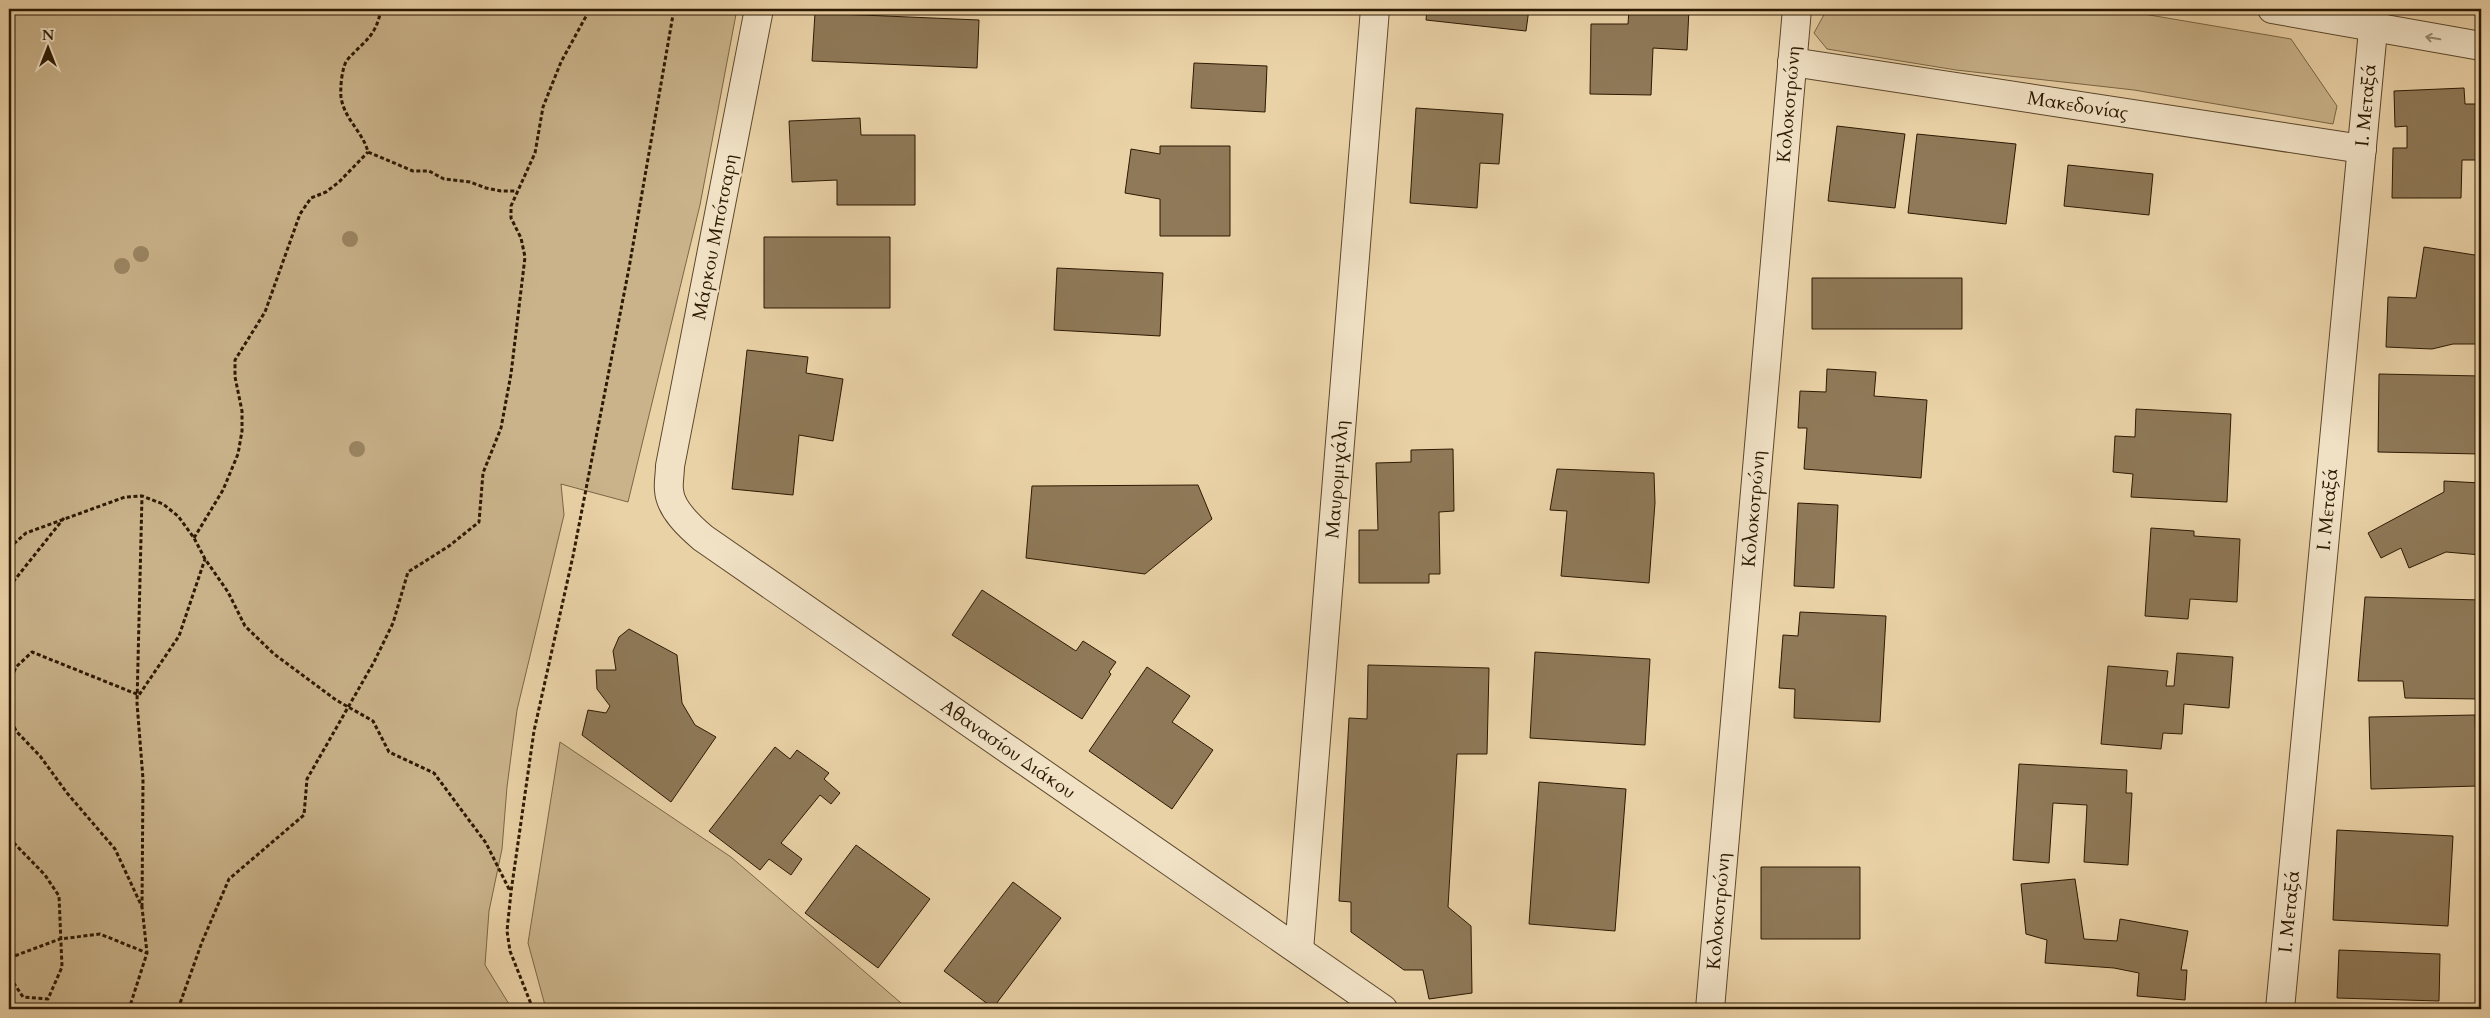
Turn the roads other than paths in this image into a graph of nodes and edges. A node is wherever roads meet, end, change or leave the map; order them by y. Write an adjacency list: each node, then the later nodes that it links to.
1 (759, 9): 9 (street, Μάρκου Μπότσαρη)
2 (1375, 9): 10 (street, Μαυρομιχάλη)
3 (1796, 9): 7 (street, Κολοκοτρώνη)
4 (2272, 9): 5 (street)
5 (2374, 18): 6 (street, one-way to 5); 8 (street, Ι. Μεταξά)
6 (2481, 46)
7 (1792, 62): 8 (street, Μακεδονίας); 12 (street, Κολοκοτρώνη)
8 (2362, 149): 13 (street, Ι. Μεταξά)
9 (670, 466): 10 (street, Αθανασίου Διάκου)
10 (1299, 950): 11 (street, Αθανασίου Διάκου)
11 (1383, 1009)
12 (1710, 1009)
13 (2280, 1009)

